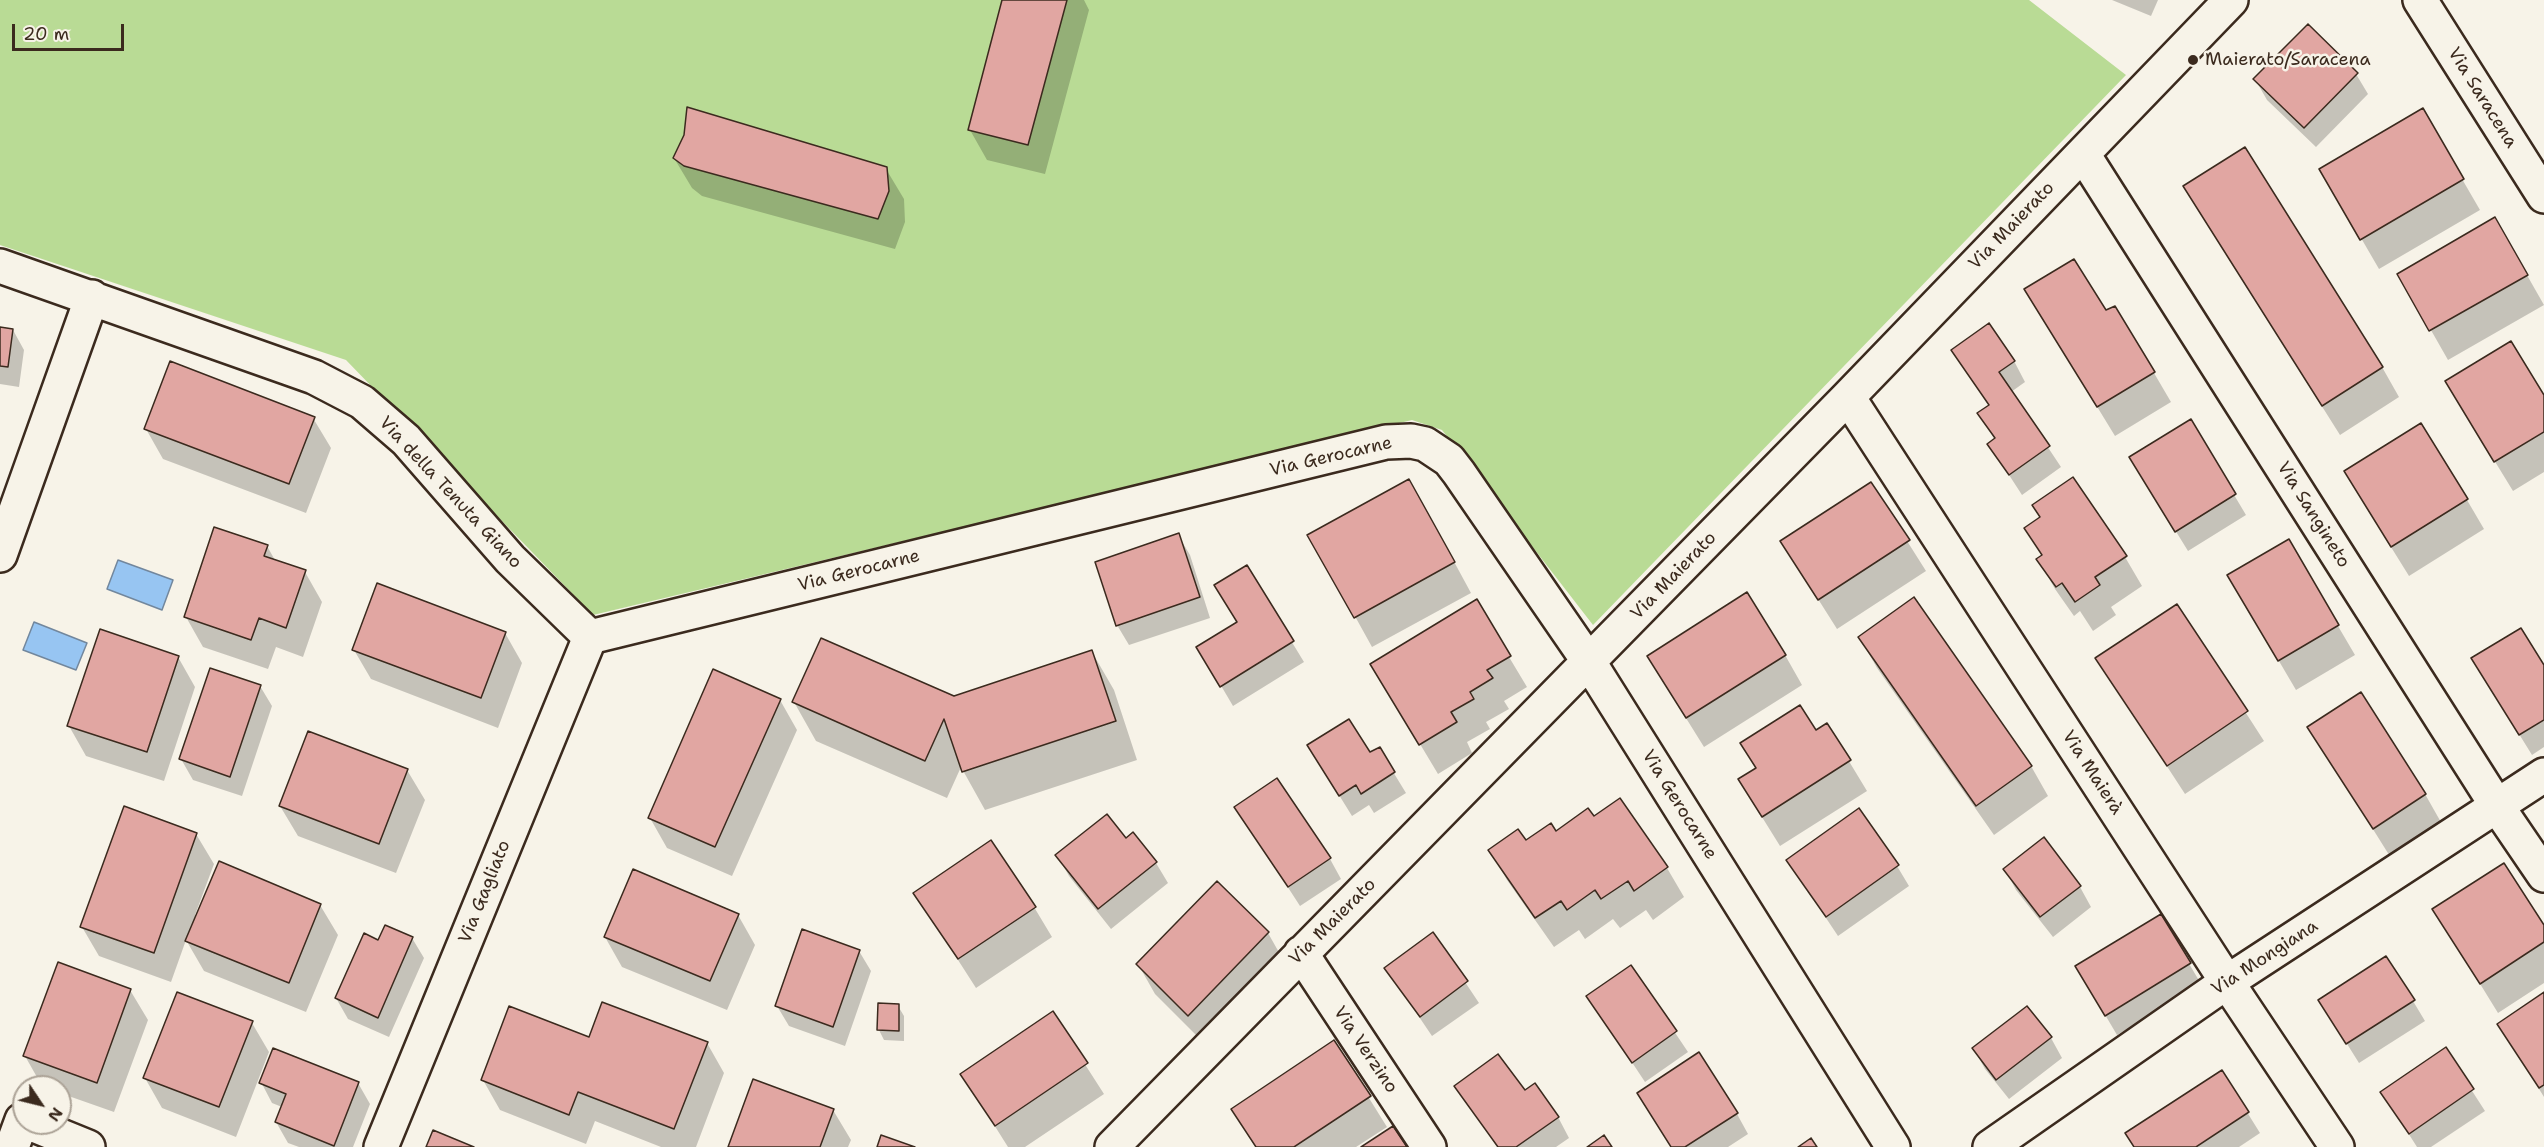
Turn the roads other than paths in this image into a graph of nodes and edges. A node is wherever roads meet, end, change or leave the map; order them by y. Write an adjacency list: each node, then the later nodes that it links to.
1 (2231, 0): 3 (street, Via Maierato)
2 (2420, 0): 4 (street, Via Saracena)
3 (2083, 154): 7 (street, Via Maierato); 12 (street, Via Sangineto)
4 (2544, 196)
5 (0, 266): 6 (street, Via della Tenuta Giano)
6 (92, 297): 8 (street); 9 (street, Via della Tenuta Giano)
7 (1848, 397): 10 (street, Via Maierato); 15 (street, Via Maierà)
8 (0, 555)
9 (590, 636): 10 (street, Via Gerocarne); 18 (street, Via Gagliato)
10 (1590, 662): 14 (street, Via Maierato); 21 (street, Via Gerocarne)
11 (2544, 775): 12 (street, Via Mongiana)
12 (2497, 806): 13 (street, Via Sangineto); 15 (street, Via Mongiana)
13 (2544, 875)
14 (1301, 953): 19 (street, Via Maierato); 20 (street, Via Verzino)
15 (2227, 982): 22 (street, Via Mongiana); 23 (street, Via Maierà)
16 (49, 1135): 17 (street)
17 (88, 1147)
18 (381, 1147)
19 (1112, 1147)
20 (1430, 1147)
21 (1893, 1147)
22 (1990, 1147)
23 (2337, 1147)

